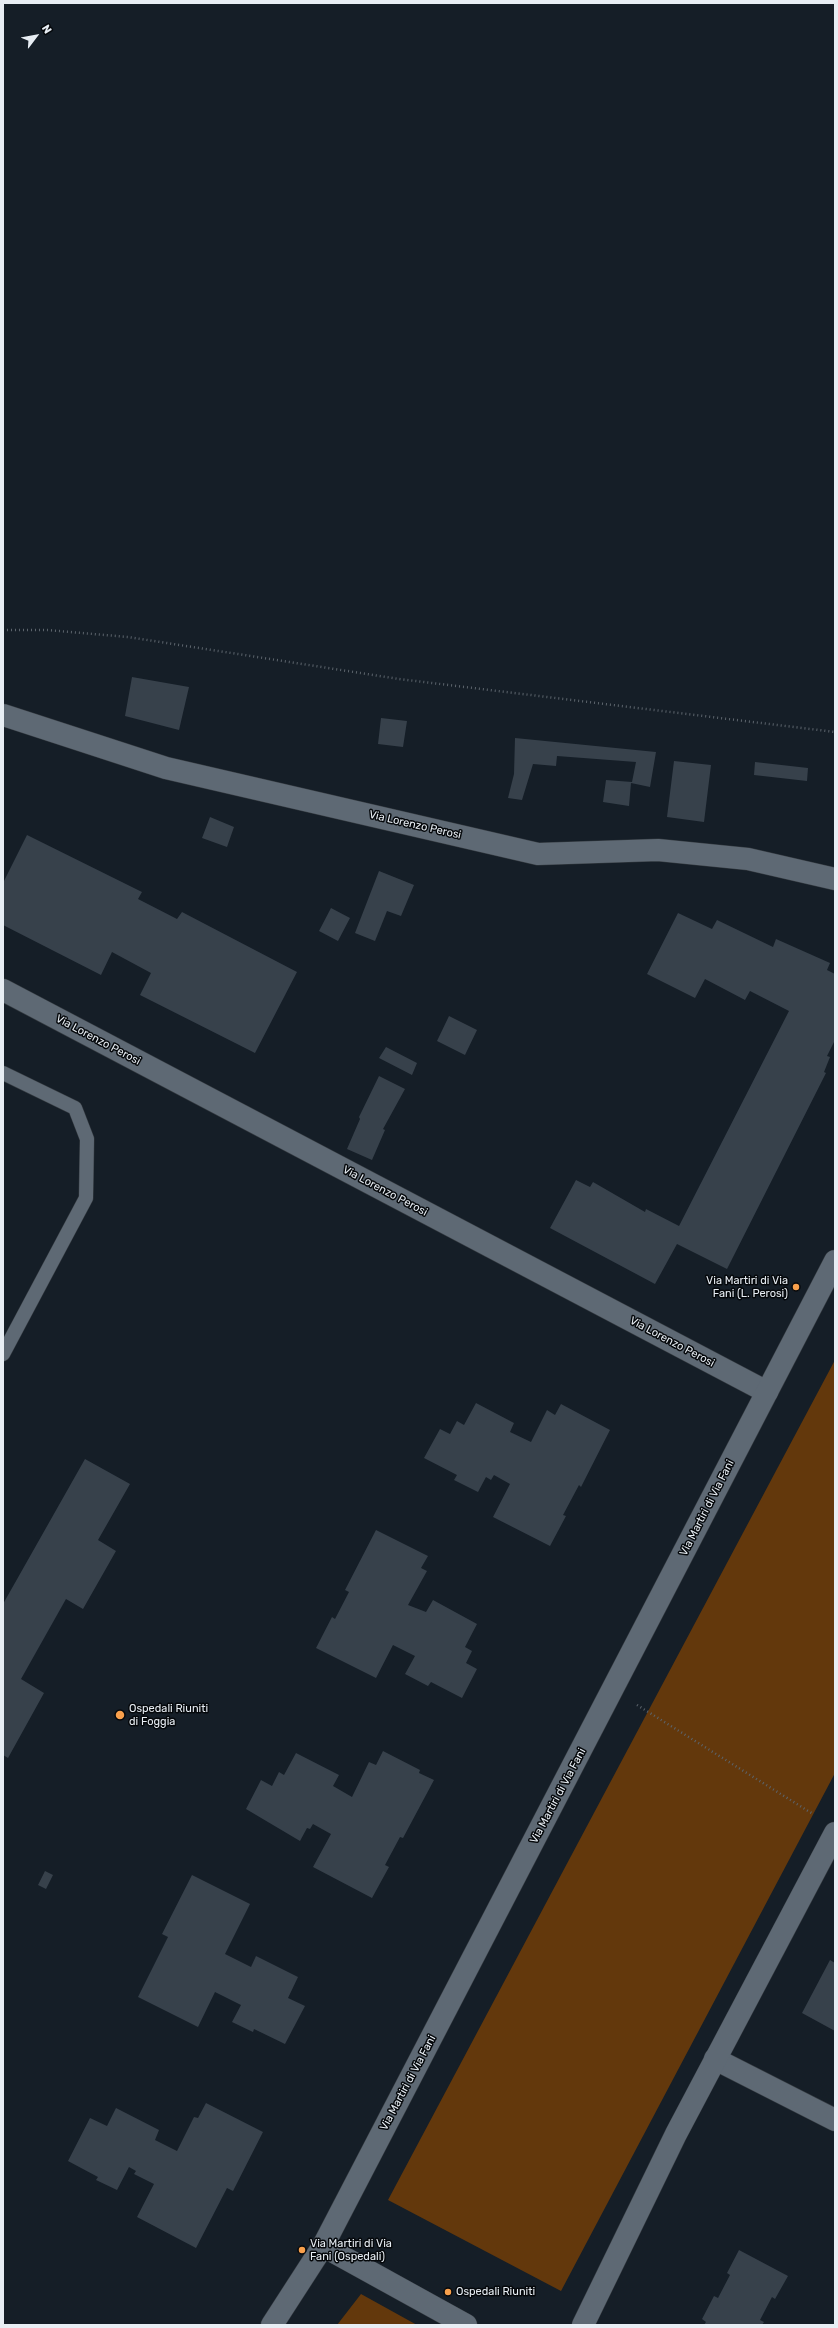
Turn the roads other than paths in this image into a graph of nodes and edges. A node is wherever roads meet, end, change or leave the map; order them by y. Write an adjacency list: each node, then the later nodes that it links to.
1 (3, 715): 2 (street, Via Lorenzo Perosi)
2 (835, 879)
3 (3, 990): 7 (street, Via Lorenzo Perosi)
4 (3, 1073): 6 (lane)
5 (835, 1261): 7 (street, Via Martiri di Via Fani)
6 (3, 1354)
7 (767, 1392): 11 (street, Via Martiri di Via Fani)
8 (835, 1833): 9 (street)
9 (715, 2059): 10 (street); 14 (street)
10 (835, 2120)
11 (323, 2246): 12 (street, Via Martiri di Via Fani); 13 (street)
12 (272, 2325)
13 (466, 2325)
14 (584, 2325)

